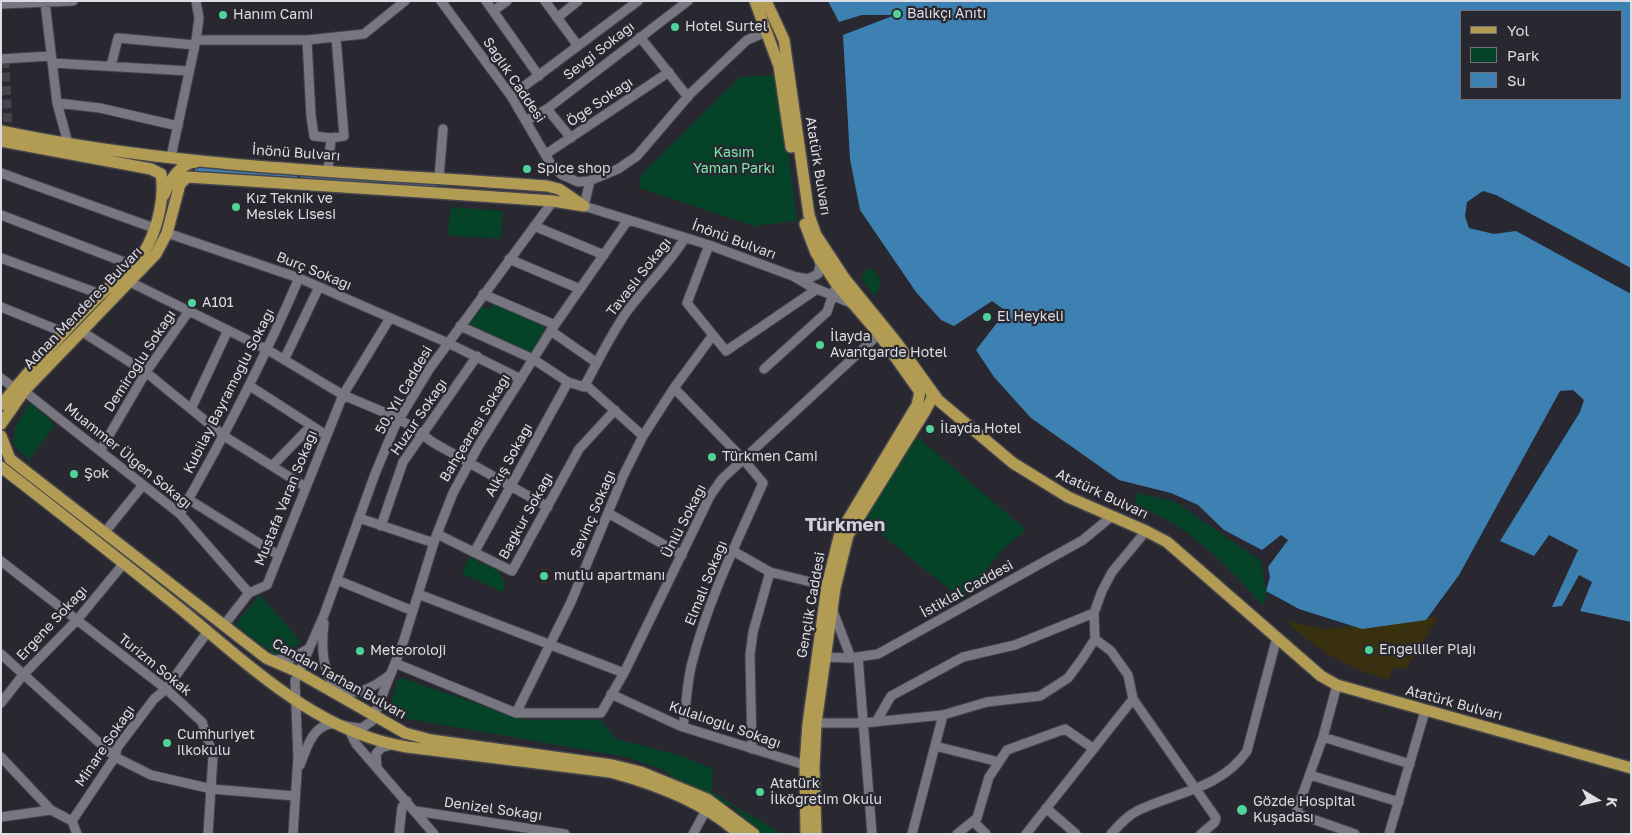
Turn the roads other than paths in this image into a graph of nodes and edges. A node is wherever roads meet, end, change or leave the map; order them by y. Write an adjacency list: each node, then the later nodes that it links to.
1 (73, 1): 13 (street)
2 (196, 1): 22 (street)
3 (405, 1): 19 (street)
4 (442, 1): 31 (street, Sağlık Caddesi)
5 (486, 1): 15 (street)
6 (507, 1): 15 (street)
7 (545, 1): 16 (street)
8 (578, 1): 16 (street)
9 (638, 1): 24 (street)
10 (688, 1): 20 (street, Sevgi Sokağı)
11 (755, 1): 17 (main road, Atatürk Bulvarı)
12 (766, 1): 18 (main road, Atatürk Bulvarı)
13 (45, 2): 14 (street); 26 (street)
14 (1, 4)
15 (493, 12): 30 (street)
16 (557, 18): 24 (street)
17 (766, 32): 18 (main road); 23 (main road, Atatürk Bulvarı); 32 (street)
18 (782, 36): 23 (main road); 70 (main road, Atatürk Bulvarı)
19 (336, 37): 21 (street); 38 (street)
20 (640, 37): 29 (street); 34 (street, Sevgi Sokağı)
21 (307, 40): 22 (street); 38 (street)
22 (195, 43): 27 (street); 28 (street)
23 (772, 44): 61 (main road, Atatürk Bulvarı)
24 (578, 46): 30 (street)
25 (1, 59): 26 (street)
26 (51, 60): 27 (street); 33 (street)
27 (111, 66): 28 (street)
28 (190, 71): 36 (street)
29 (670, 72): 32 (street); 39 (street, Öge Sokağı)
30 (539, 76): 31 (street)
31 (511, 96): 35 (street, Sağlık Caddesi)
32 (688, 97): 50 (street)
33 (57, 102): 36 (street); 41 (street)
34 (547, 109): 35 (street, Sevgi Sokağı); 39 (street)
35 (526, 121): 42 (street, Sağlık Caddesi)
36 (178, 126): 43 (street)
37 (443, 129): 48 (street)
38 (331, 138): 46 (street)
39 (571, 138): 42 (street, Öge Sokağı)
40 (2, 140): 41 (main road, İnönü Bulvarı); 45 (main road, İnönü Bulvarı)
41 (68, 143): 43 (main road, İnönü Bulvarı)
42 (546, 154): 50 (street, Sağlık Caddesi)
43 (171, 157): 44 (main road, İnönü Bulvarı)
44 (200, 161): 46 (main road, İnönü Bulvarı); 52 (main road, Adnan Menderes Bulvarı)
45 (156, 171): 52 (main road, Adnan Menderes Bulvarı)
46 (328, 171): 48 (main road, İnönü Bulvarı)
47 (1, 173): 57 (street)
48 (439, 178): 53 (main road, İnönü Bulvarı)
49 (183, 179): 51 (main road, İnönü Bulvarı); 58 (main road, Adnan Menderes Bulvarı)
50 (590, 181): 53 (street)
51 (552, 201): 53 (main road, İnönü Bulvarı); 56 (street, 50. Yıl Caddesi)
52 (161, 203): 57 (main road, Adnan Menderes Bulvarı)
53 (584, 206): 55 (street, İnönü Bulvarı)
54 (1, 215): 65 (street)
55 (628, 220): 59 (street, İnönü Bulvarı); 62 (street, Bahçearası Sokağı)
56 (534, 226): 62 (street); 64 (street, 50. Yıl Caddesi)
57 (154, 228): 65 (main road, Adnan Menderes Bulvarı)
58 (166, 233): 67 (street, Burç Sokağı); 68 (main road, Adnan Menderes Bulvarı)
59 (685, 238): 60 (street, İnönü Bulvarı); 92 (street, Tavaslı Sokağı)
60 (709, 245): 66 (street, İnönü Bulvarı); 86 (street)
61 (816, 253): 66 (street); 70 (main road, Atatürk Bulvarı)
62 (604, 255): 71 (street, Bahçearası Sokağı)
63 (1, 258): 73 (street)
64 (509, 259): 71 (street); 74 (street, 50. Yıl Caddesi)
65 (132, 265): 73 (main road, Adnan Menderes Bulvarı)
66 (793, 276): 72 (street, İnönü Bulvarı)
67 (299, 278): 69 (street, Burç Sokağı); 88 (street, Kubilay Bayramoğlu Sokağı)
68 (130, 282): 78 (street); 83 (main road, Adnan Menderes Bulvarı)
69 (319, 287): 79 (street, Burç Sokağı); 91 (street)
70 (838, 287): 72 (street, İnönü Bulvarı); 75 (main road, Atatürk Bulvarı); 77 (main road, Atatürk Bulvarı); 93 (street)
71 (580, 289): 81 (street, Bahçearası Sokağı)
72 (817, 289): 86 (street)
73 (100, 294): 84 (main road, Adnan Menderes Bulvarı)
74 (483, 294): 80 (street, 50. Yıl Caddesi); 81 (street)
75 (852, 303): 77 (street); 85 (main road, Atatürk Bulvarı)
76 (1, 307): 84 (street)
77 (870, 310): 103 (main road, Atatürk Bulvarı)
78 (189, 311): 82 (street); 94 (street, Demiroğlu Sokağı)
79 (390, 318): 87 (street, Burç Sokağı); 102 (street, Mustafa Varan Sokağı)
80 (460, 326): 87 (street, 50. Yıl Caddesi); 90 (street)
81 (552, 328): 90 (street, Bahçearası Sokağı); 92 (street)
82 (228, 330): 88 (street); 105 (street)
83 (81, 331): 94 (street); 101 (main road, Adnan Menderes Bulvarı)
84 (63, 332): 101 (main road, Adnan Menderes Bulvarı)
85 (879, 334): 103 (main road, Atatürk Bulvarı); 116 (street, Ünlü Sokağı)
86 (712, 335): 100 (street, Sevinç Sokağı)
87 (448, 343): 89 (street, Burç Sokağı); 107 (street, 50. Yıl Caddesi)
88 (268, 350): 91 (street); 99 (street, Kubilay Bayramoğlu Sokağı)
89 (477, 356): 96 (street, Burç Sokağı); 110 (street, Huzur Sokağı)
90 (533, 359): 96 (street, Bahçearası Sokağı); 97 (street)
91 (284, 360): 102 (street)
92 (597, 363): 98 (street, Tavaslı Sokağı)
93 (764, 369)
94 (146, 372): 105 (street); 115 (street, Demiroğlu Sokağı)
95 (1, 378): 101 (street, Muammer Ülgen Sokağı)
96 (521, 379): 117 (street, Bahçearası Sokağı)
97 (568, 382): 98 (street); 124 (street, Alkış Sokağı)
98 (585, 384): 106 (street)
99 (250, 386): 109 (street); 113 (street, Kubilay Bayramoğlu Sokağı)
100 (674, 388): 114 (street, Sevinç Sokağı); 116 (street)
101 (19, 390): 104 (main road, Adnan Menderes Bulvarı); 108 (main road, Adnan Menderes Bulvarı); 115 (street, Muammer Ülgen Sokağı)
102 (342, 394): 107 (street); 111 (street, Mustafa Varan Sokağı)
103 (929, 399): 129 (main road, Atatürk Bulvarı); 143 (main road, Gençlik Caddesi); 147 (main road, Gençlik Caddesi)
104 (2, 404)
105 (191, 409): 113 (street)
106 (615, 410): 114 (street); 126 (street, Bağkur Sokağı)
107 (400, 419): 110 (street); 130 (street, 50. Yıl Caddesi)
108 (1, 424)
109 (311, 426): 111 (street); 118 (street)
110 (424, 434): 117 (street); 131 (street, Huzur Sokağı)
111 (326, 435): 123 (street, Mustafa Varan Sokağı)
112 (1, 436): 133 (main road, Candan Tarhan Bulvarı)
113 (224, 436): 118 (street); 125 (street, Kubilay Bayramoğlu Sokağı)
114 (643, 436): 127 (street, Sevinç Sokağı)
115 (100, 451): 122 (street, Muammer Ülgen Sokağı)
116 (744, 460): 136 (street, Elmalı Sokağı); 138 (street, Ünlü Sokağı)
117 (469, 462): 124 (street); 134 (street, Bahçearası Sokağı)
118 (272, 466): 123 (street)
119 (1, 467): 121 (main road)
120 (1, 473): 121 (main road)
121 (15, 478): 140 (main road)
122 (143, 485): 128 (street, Muammer Ülgen Sokağı); 133 (street)
123 (304, 486): 137 (street, Mustafa Varan Sokağı)
124 (510, 487): 126 (street); 135 (street, Alkış Sokağı)
125 (188, 499): 128 (street, Kubilay Bayramoğlu Sokağı); 137 (street)
126 (548, 506): 135 (street, Bağkur Sokağı)
127 (608, 513): 138 (street); 155 (street, Sevinç Sokağı)
128 (180, 514): 144 (street, Muammer Ülgen Sokağı)
129 (1112, 516): 132 (main road, Atatürk Bulvarı); 160 (street, İstiklal Caddesi)
130 (359, 518): 131 (street, Bağkur Sokağı); 142 (street, 50. Yıl Caddesi)
131 (382, 526): 134 (street, Bağkur Sokağı)
132 (1146, 531): 149 (street); 153 (main road, Atatürk Bulvarı)
133 (105, 532): 151 (main road, Candan Tarhan Bulvarı)
134 (436, 538): 135 (street, Bağkur Sokağı); 145 (street, Bahçearası Sokağı)
135 (475, 551)
136 (733, 551): 141 (street); 179 (street, Elmalı Sokağı)
137 (278, 555): 144 (street, Mustafa Varan Sokağı)
138 (682, 555): 163 (street, Ünlü Sokağı)
139 (1, 561): 150 (street, Turizm Sokak)
140 (124, 563): 150 (street, Ergene Sokağı); 152 (main road)
141 (770, 572): 143 (street); 185 (street)
142 (337, 580): 146 (street); 148 (street, 50. Yıl Caddesi)
143 (827, 586): 158 (main road, Gençlik Caddesi)
144 (249, 593): 151 (street, Mustafa Varan Sokağı)
145 (418, 594): 146 (street, Bahçearası Sokağı); 155 (street)
146 (413, 611): 161 (street, Bahçearası Sokağı)
147 (833, 611): 158 (main road, Gençlik Caddesi); 160 (street)
148 (325, 613): 156 (street, 50. Yıl Caddesi); 164 (street)
149 (1094, 613): 154 (street); 176 (street)
150 (77, 620): 165 (street, Ergene Sokağı); 167 (street, Turizm Sokak)
151 (224, 625): 159 (main road, Candan Tarhan Bulvarı)
152 (208, 631): 167 (street, Minare Sokağı); 170 (main road)
153 (1277, 637): 166 (main road, Atatürk Bulvarı); 196 (street)
154 (1095, 639): 169 (street); 174 (street)
155 (550, 644): 163 (street); 173 (street, Sevinç Sokağı)
156 (308, 649): 159 (street); 162 (street, 50. Yıl Caddesi)
157 (1, 654): 165 (street)
158 (821, 657): 160 (street, İstiklal Caddesi); 177 (main road, Gençlik Caddesi)
159 (266, 658): 162 (main road, Candan Tarhan Bulvarı)
160 (855, 658): 178 (street)
161 (396, 663): 164 (street, Bahçearası Sokağı); 173 (street)
162 (298, 672): 170 (street, 50. Yıl Caddesi); 175 (main road, Candan Tarhan Bulvarı)
163 (624, 673): 168 (street, Ünlü Sokağı)
164 (392, 674): 175 (street, Bahçearası Sokağı)
165 (23, 675): 171 (street, Ergene Sokağı); 187 (street)
166 (1337, 685): 172 (main road, Atatürk Bulvarı); 181 (street)
167 (166, 689): 187 (street, Minare Sokağı); 195 (street, Turizm Sokak)
168 (611, 694): 173 (street, Ünlü Sokağı); 179 (street, Kulalıoğlu Sokağı)
169 (1133, 699): 184 (street); 196 (street)
170 (296, 702): 180 (main road); 194 (street, 50. Yıl Caddesi)
171 (1, 703)
172 (1425, 711): 189 (street); 192 (main road, Atatürk Bulvarı)
173 (516, 713)
174 (943, 715): 176 (street); 183 (street)
175 (379, 720): 180 (street); 215 (main road, Candan Tarhan Bulvarı)
176 (876, 722): 178 (street)
177 (812, 723): 178 (street); 190 (main road, Gençlik Caddesi); 217 (main road, Gençlik Caddesi)
178 (863, 723): 218 (street)
179 (683, 727): 185 (street, Kulalıoğlu Sokağı)
180 (346, 728): 182 (main road); 191 (street); 194 (street)
181 (1323, 737): 189 (street); 193 (street)
182 (391, 745): 191 (street); 202 (main road)
183 (935, 746): 188 (street); 219 (street)
184 (1094, 748): 188 (street); 200 (street)
185 (752, 749): 190 (street, Kulalıoğlu Sokağı)
186 (1, 757): 201 (street)
187 (114, 757): 195 (street); 205 (street, Minare Sokağı)
188 (999, 762): 206 (street)
189 (1410, 764): 199 (street)
190 (805, 765): 216 (main road, Gençlik Caddesi)
191 (377, 768): 198 (street)
192 (1631, 768)
193 (1310, 775): 199 (street); 226 (street)
194 (296, 777): 197 (street)
195 (212, 789): 197 (street); 208 (street, Turizm Sokak)
196 (1197, 790): 224 (street); 225 (street)
197 (295, 796): 209 (street)
198 (407, 801): 203 (street); 210 (street)
199 (1399, 802): 227 (street)
200 (1046, 808): 222 (street); 223 (street)
201 (51, 810): 204 (street); 205 (street)
202 (706, 810): 213 (street); 214 (main road)
203 (416, 811): 211 (street); 212 (street, Denizel Sokağı)
204 (1, 817)
205 (72, 821): 207 (street)
206 (973, 821): 220 (street); 221 (street)
207 (77, 834)
208 (208, 834)
209 (293, 834)
210 (399, 834)
211 (434, 834)
212 (566, 834)
213 (693, 834)
214 (739, 834)
215 (754, 834)
216 (806, 834)
217 (816, 834)
218 (872, 834)
219 (912, 834)
220 (957, 834)
221 (986, 834)
222 (1026, 834)
223 (1076, 834)
224 (1112, 834)
225 (1201, 834)
226 (1355, 834)
227 (1389, 834)

